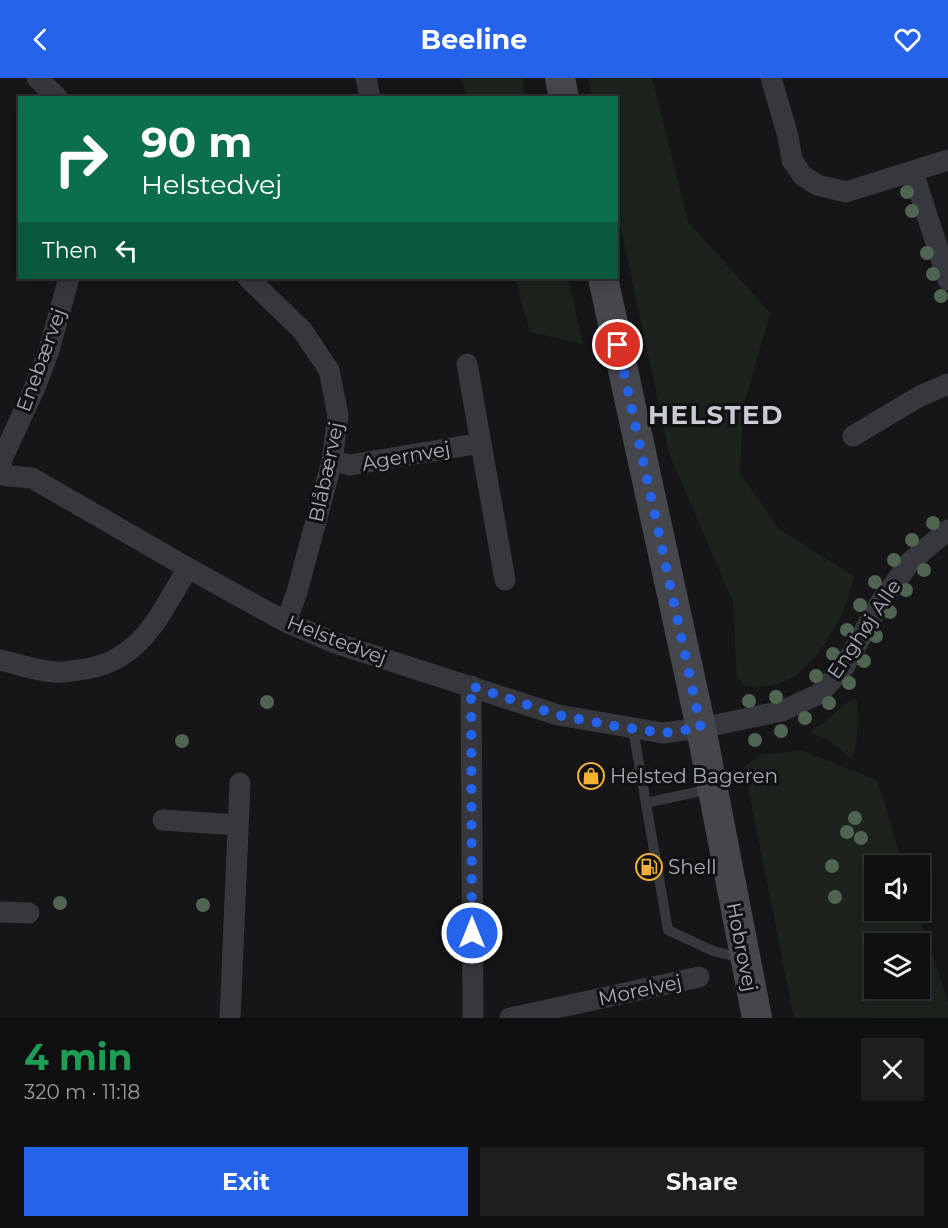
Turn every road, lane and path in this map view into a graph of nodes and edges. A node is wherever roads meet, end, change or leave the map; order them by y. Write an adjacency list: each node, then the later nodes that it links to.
1 (37, 78): 5 (street)
2 (366, 78): 6 (street)
3 (560, 78): 7 (main road)
4 (771, 78): 9 (street)
5 (56, 96)
6 (370, 96)
7 (564, 96)
8 (948, 160): 9 (street)
9 (913, 172): 13 (street)
10 (69, 279): 19 (street, Enebærvej)
11 (249, 279): 18 (street, Blåbærvej)
12 (603, 279): 26 (main road, Hobrovej)
13 (948, 280)
14 (467, 364): 17 (street)
15 (948, 384): 16 (street)
16 (853, 436)
17 (481, 443): 18 (street, Agernvej); 22 (street)
18 (332, 461): 23 (street, Blåbærvej)
19 (1, 475): 21 (street, Helstedvej)
20 (948, 530): 26 (street, Enghøj Alle)
21 (188, 568): 23 (street, Helstedvej); 24 (street)
22 (505, 580)
23 (286, 622): 25 (street, Helstedvej)
24 (0, 660)
25 (471, 686): 27 (street, Helstedvej); 38 (street)
26 (701, 728): 27 (street, Helstedvej); 29 (main road, Hobrovej)
27 (633, 729): 30 (lane)
28 (240, 783): 32 (street)
29 (711, 789): 30 (lane); 35 (main road, Hobrovej)
30 (646, 803): 35 (lane)
31 (163, 820): 32 (street)
32 (238, 825): 37 (street)
33 (0, 912): 34 (street)
34 (29, 914)
35 (745, 959): 40 (main road, Hobrovej)
36 (699, 977): 39 (street, Morelvej)
37 (230, 1018)
38 (473, 1018)
39 (510, 1018)
40 (757, 1018)

